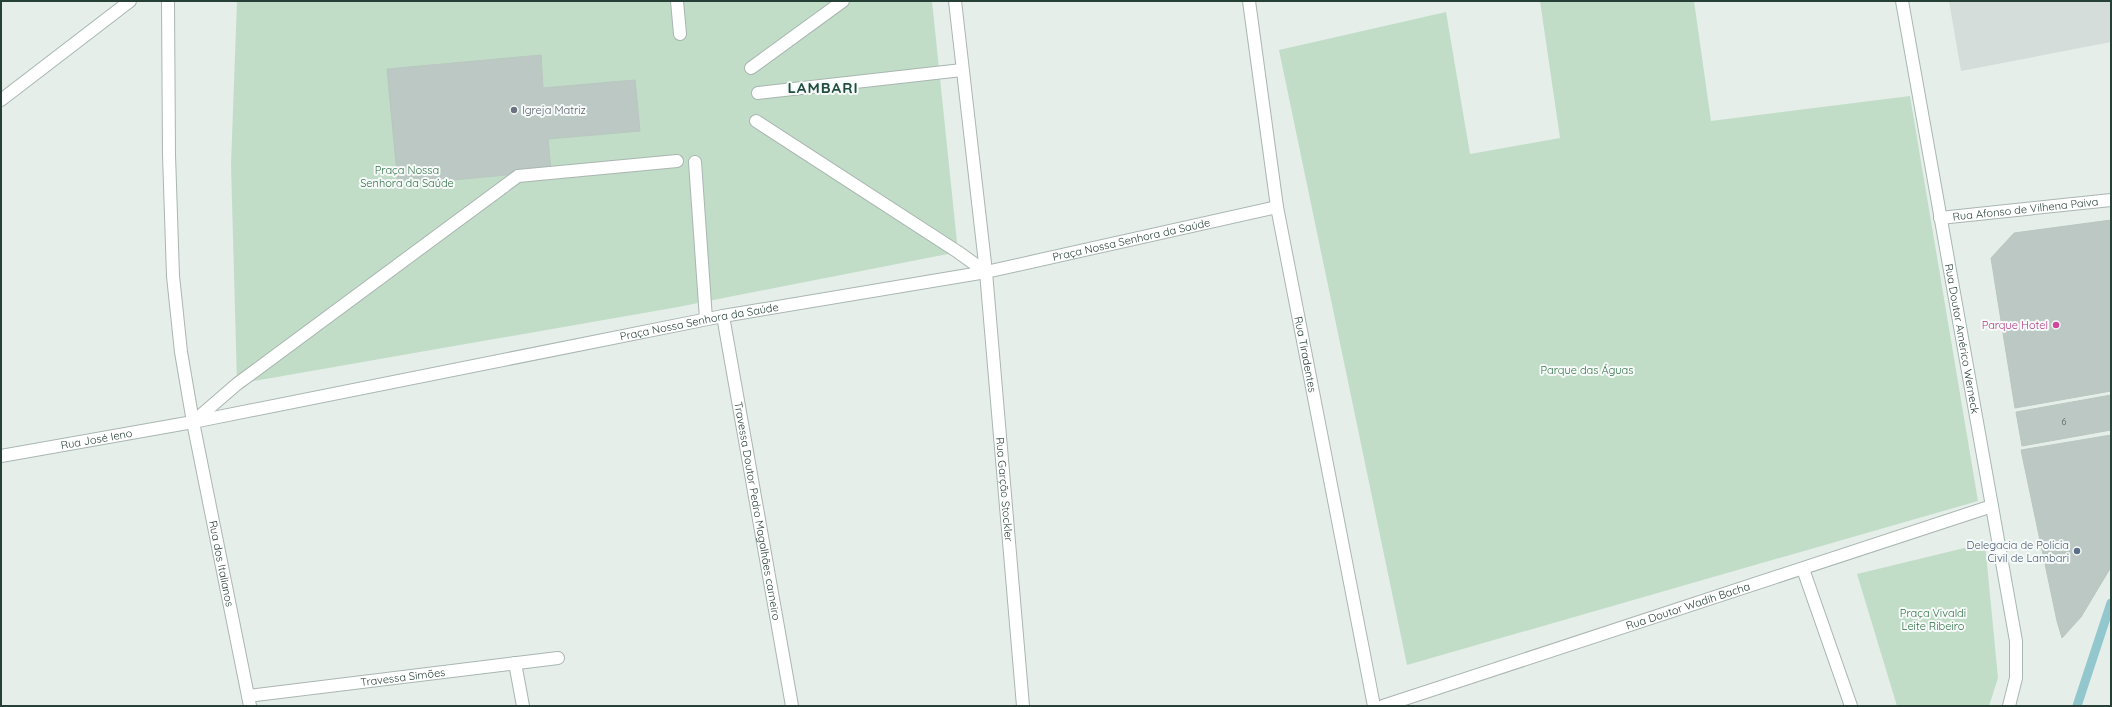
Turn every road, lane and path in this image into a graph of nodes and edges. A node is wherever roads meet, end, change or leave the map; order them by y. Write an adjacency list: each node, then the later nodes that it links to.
1 (130, 1): 12 (street)
2 (168, 1): 22 (street)
3 (677, 1): 8 (street)
4 (843, 1): 9 (street)
5 (955, 1): 10 (street)
6 (1249, 1): 17 (street, Rua Tiradentes)
7 (1902, 1): 18 (street, Rua Doutor Américo Werneck)
8 (680, 34)
9 (751, 68)
10 (962, 70): 11 (street); 19 (street)
11 (758, 93)
12 (1, 100)
13 (756, 121): 19 (street)
14 (677, 161): 22 (street)
15 (695, 162): 21 (street)
16 (2111, 200): 18 (street, Rua Afonso de Vilhena Paiva)
17 (1276, 207): 19 (street, Praça Nossa Senhora da Saúde); 32 (street, Rua Tiradentes)
18 (1940, 218): 24 (street, Rua Doutor Américo Werneck)
19 (986, 272): 20 (street, Praça Nossa Senhora da Saúde); 31 (street, Rua Garção Stockler)
20 (723, 316): 21 (street, Praça Nossa Senhora da Saúde); 30 (street, Travessa Doutor Pedro Magalhães carneiro)
21 (706, 319): 22 (street, Praça Nossa Senhora da Saúde)
22 (193, 422): 23 (street, Rua José Ieno); 28 (street, Rua dos Italianos)
23 (1, 456)
24 (1992, 506): 25 (street, Rua Doutor Wadih Bacha); 35 (street, Rua Doutor Américo Werneck)
25 (1804, 569): 33 (street, Rua Doutor Wadih Bacha); 34 (street)
26 (558, 658): 27 (street, Travessa Simões)
27 (515, 662): 28 (street, Travessa Simões); 29 (street)
28 (249, 701)
29 (523, 706)
30 (792, 706)
31 (1023, 706)
32 (1374, 706)
33 (1383, 706)
34 (1851, 706)
35 (2008, 706)

